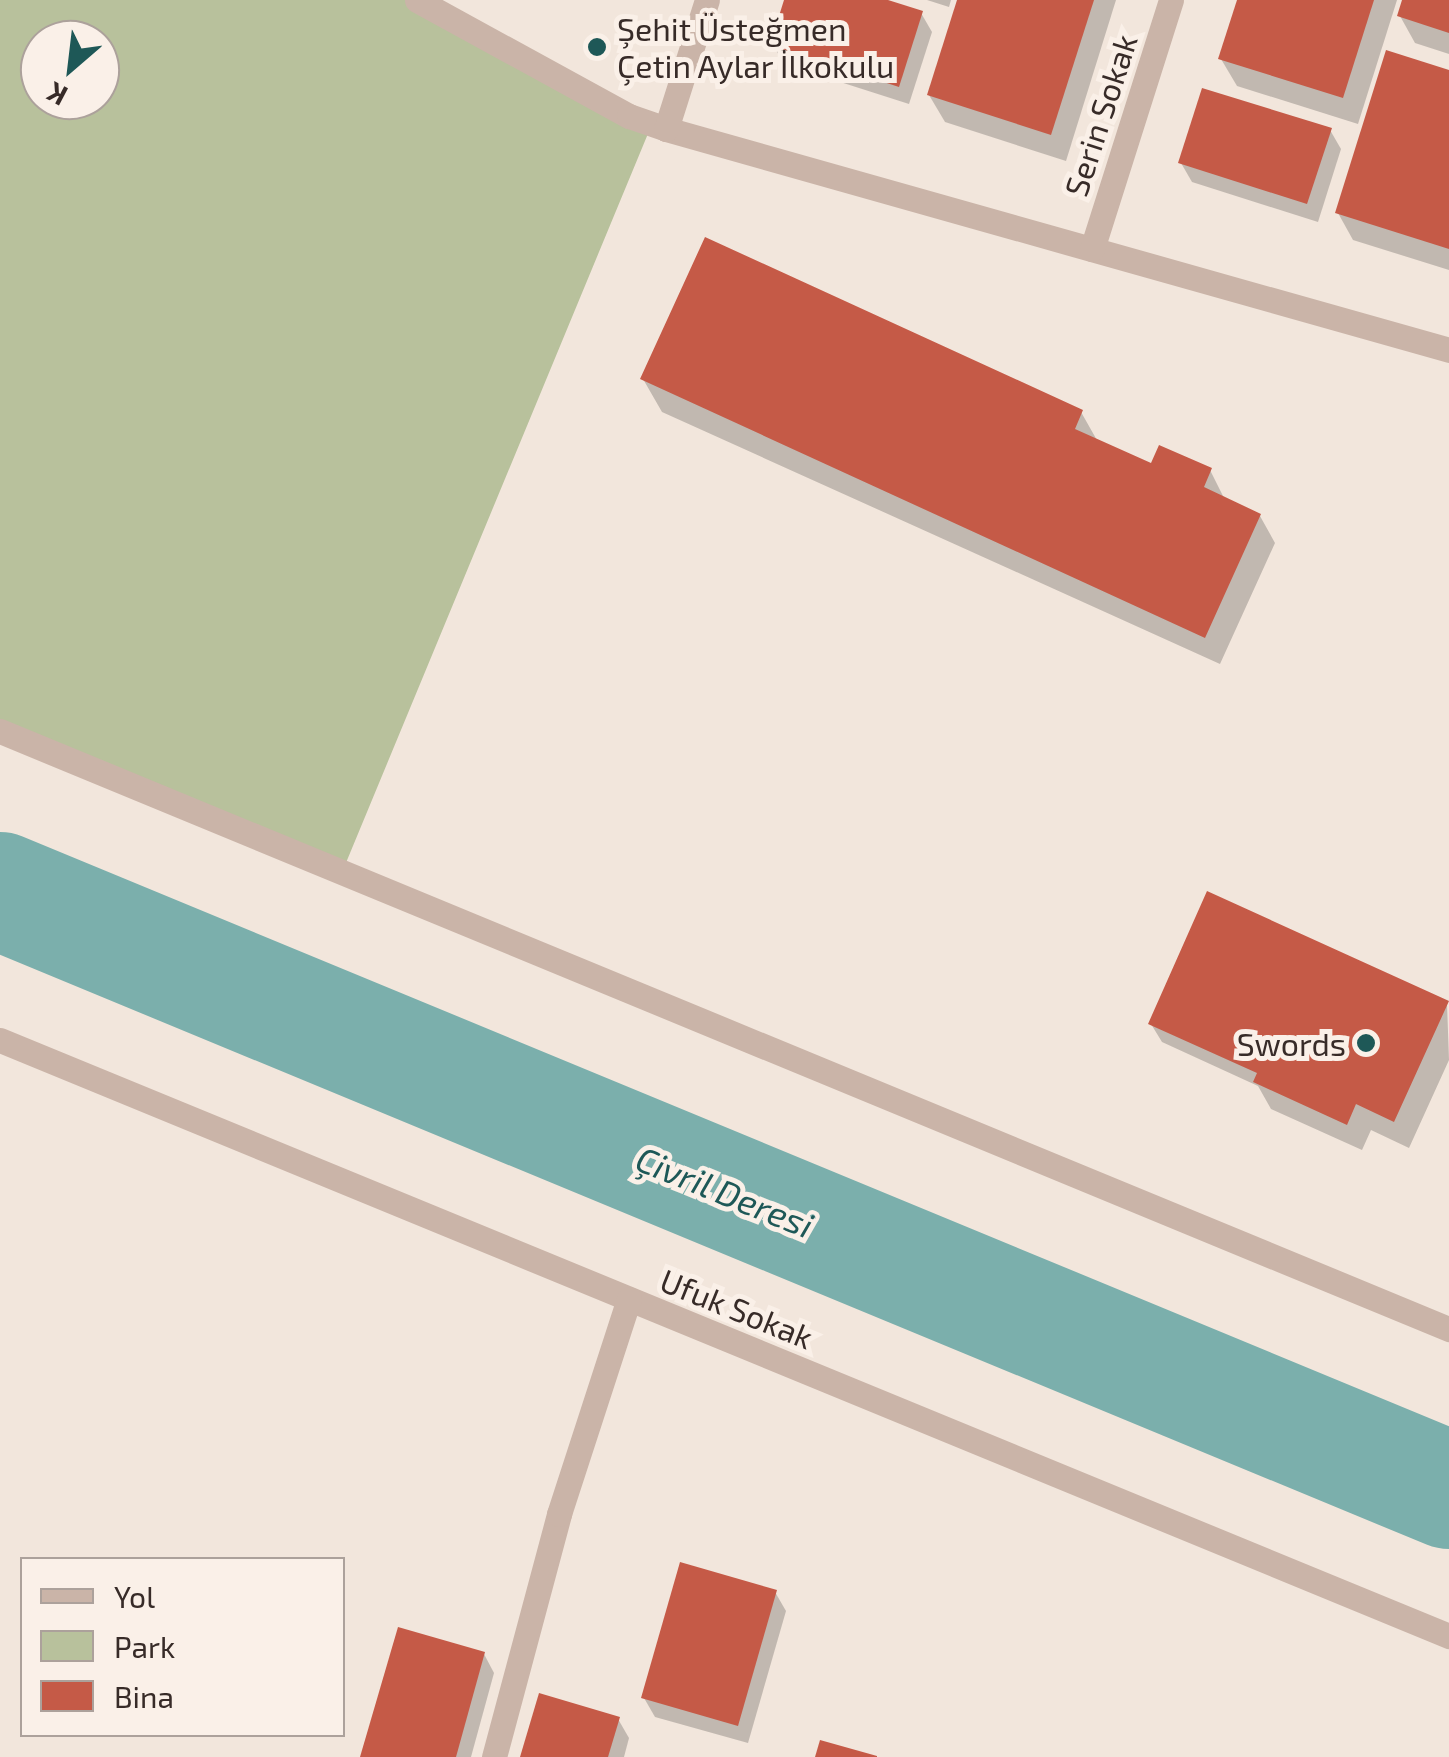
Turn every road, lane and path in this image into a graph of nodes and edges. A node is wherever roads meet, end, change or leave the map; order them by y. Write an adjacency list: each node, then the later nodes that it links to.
1 (416, 0): 4 (street)
2 (707, 0): 4 (street)
3 (1170, 0): 5 (street, Serin Sokak)
4 (666, 129): 5 (street)
5 (1092, 249): 6 (street)
6 (1449, 350)
7 (0, 731): 10 (street)
8 (0, 1040): 9 (street, Ufuk Sokak)
9 (628, 1299): 11 (street, Ufuk Sokak); 12 (street)
10 (1449, 1329)
11 (1449, 1636)
12 (494, 1757)

